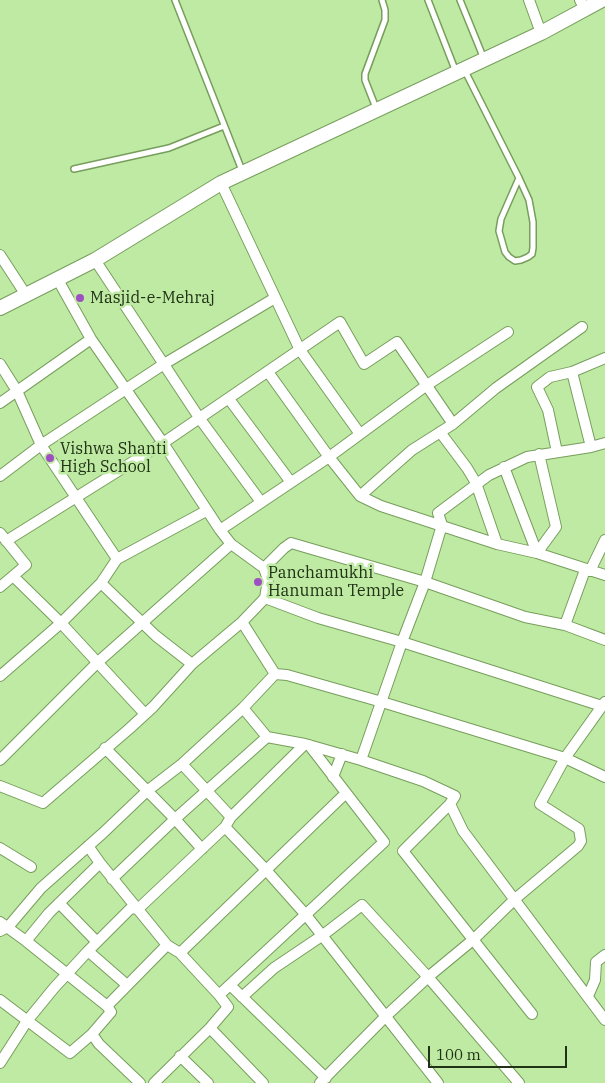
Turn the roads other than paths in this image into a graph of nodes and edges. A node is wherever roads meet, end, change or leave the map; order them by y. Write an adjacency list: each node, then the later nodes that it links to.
1 (175, 0): 12 (lane)
2 (382, 0): 11 (lane)
3 (428, 0): 10 (lane)
4 (460, 0): 9 (lane)
5 (529, 0): 8 (street)
6 (602, 0): 7 (main road)
7 (582, 5): 8 (main road)
8 (541, 32): 9 (main road)
9 (484, 59): 10 (main road)
10 (460, 71): 11 (main road); 15 (lane)
11 (376, 110): 14 (main road)
12 (224, 126): 13 (lane); 14 (lane)
13 (74, 170)
14 (243, 173): 16 (main road)
15 (519, 178): 15 (lane)
16 (222, 183): 18 (main road); 21 (street)
17 (0, 255): 20 (street)
18 (96, 260): 19 (main road); 29 (street)
19 (58, 280): 20 (main road); 25 (street)
20 (26, 295): 22 (main road)
21 (275, 298): 26 (street); 29 (street)
22 (0, 308)
23 (582, 327): 38 (street)
24 (508, 332): 32 (street)
25 (91, 339): 33 (street); 34 (street)
26 (300, 350): 30 (street); 32 (street); 40 (street)
27 (605, 358): 31 (street)
28 (0, 364): 34 (street)
29 (164, 364): 33 (street); 37 (street)
30 (268, 372): 35 (street); 47 (street)
31 (572, 372): 44 (street); 45 (street)
32 (427, 385): 38 (street); 40 (street)
33 (125, 390): 41 (street); 43 (street)
34 (17, 391): 36 (street); 43 (street)
35 (229, 398): 37 (street); 50 (street)
36 (0, 403)
37 (200, 419): 41 (street); 54 (street)
38 (453, 424): 39 (street)
39 (440, 432): 51 (street); 53 (street)
40 (360, 434): 47 (street)
41 (164, 443): 52 (street); 55 (street)
42 (605, 443): 44 (street)
43 (41, 445): 49 (street); 52 (street)
44 (591, 447): 45 (street)
45 (557, 452): 46 (street)
46 (539, 454): 48 (street); 62 (street)
47 (328, 457): 50 (street); 53 (street)
48 (504, 467): 51 (street); 62 (street)
49 (0, 476)
50 (290, 481): 54 (street)
51 (476, 483): 56 (street); 61 (street)
52 (76, 496): 58 (street); 63 (street)
53 (360, 496): 56 (street)
54 (261, 502): 57 (street)
55 (206, 511): 57 (street); 63 (street)
56 (442, 525): 61 (street); 68 (street)
57 (220, 530): 60 (street)
58 (3, 537): 67 (street)
59 (605, 540): 65 (street)
60 (231, 544): 64 (street); 74 (street)
61 (498, 544): 62 (street)
62 (537, 552): 65 (street)
63 (117, 559): 69 (street)
64 (264, 568): 68 (street); 71 (street)
65 (588, 570): 66 (street); 75 (street)
66 (605, 575)
67 (13, 576): 70 (street); 73 (street)
68 (425, 582): 75 (street); 77 (street)
69 (101, 583): 73 (street); 74 (street)
70 (0, 588)
71 (265, 598): 72 (street); 77 (street)
72 (242, 622): 79 (street); 80 (street)
73 (61, 623): 78 (street); 81 (street)
74 (142, 624): 78 (street); 79 (street)
75 (565, 625): 76 (street)
76 (605, 640)
77 (402, 642): 82 (street); 83 (street)
78 (98, 662): 85 (street); 92 (street)
79 (192, 664): 85 (street)
80 (275, 674): 82 (street); 84 (street)
81 (0, 676)
82 (382, 702): 91 (street); 93 (street)
83 (604, 704): 91 (street)
84 (243, 708): 86 (street); 94 (street)
85 (145, 714): 89 (street)
86 (268, 737): 87 (street); 99 (street)
87 (307, 744): 90 (street); 95 (street); 102 (street)
88 (0, 745): 92 (street)
89 (105, 748): 97 (street); 98 (street)
90 (342, 754): 93 (street); 95 (street)
91 (565, 758): 96 (street); 112 (street)
92 (0, 760)
93 (361, 760): 101 (street)
94 (182, 764): 98 (street); 99 (street)
95 (333, 777): 100 (street)
96 (605, 777)
97 (0, 786)
98 (147, 790): 103 (street); 105 (street)
99 (207, 791): 102 (street); 103 (street)
100 (345, 794): 110 (street); 115 (street)
101 (450, 804): 112 (street); 118 (street)
102 (231, 817): 104 (street)
103 (175, 819): 107 (street); 111 (street)
104 (225, 827): 107 (street); 110 (street)
105 (88, 846): 108 (street); 116 (street)
106 (0, 848): 109 (street)
107 (202, 849): 114 (street)
108 (100, 863): 111 (street); 113 (street)
109 (31, 867)
110 (266, 870): 115 (street); 123 (street)
111 (112, 879): 114 (street)
112 (515, 899): 118 (street); 130 (street)
113 (59, 903): 119 (street); 120 (street)
114 (138, 909): 120 (street); 121 (street)
115 (306, 915): 117 (street); 128 (street)
116 (3, 927): 119 (street)
117 (322, 935): 126 (street); 131 (street); 135 (street)
118 (474, 940): 126 (street); 134 (street)
119 (26, 941): 125 (street)
120 (97, 942): 122 (street)
121 (168, 945): 123 (street); 127 (street)
122 (88, 951): 125 (street); 127 (street)
123 (180, 953): 129 (street)
124 (605, 955): 130 (street)
125 (66, 974): 133 (street); 137 (street)
126 (428, 977): 135 (street); 148 (street)
127 (127, 985): 133 (street)
128 (230, 985): 129 (street); 131 (street)
129 (219, 995): 138 (street)
130 (588, 996): 136 (street)
131 (242, 998): 142 (street)
132 (0, 1000): 137 (street)
133 (107, 1006): 139 (street)
134 (532, 1014)
135 (386, 1016): 142 (street); 147 (street)
136 (605, 1020)
137 (27, 1021): 139 (street); 141 (street)
138 (210, 1028): 140 (street); 146 (street)
139 (92, 1034): 143 (street)
140 (180, 1056): 144 (street); 145 (street)
141 (0, 1063)
142 (323, 1080)
143 (140, 1083)
144 (154, 1083)
145 (208, 1083)
146 (263, 1083)
147 (438, 1083)
148 (519, 1083)

